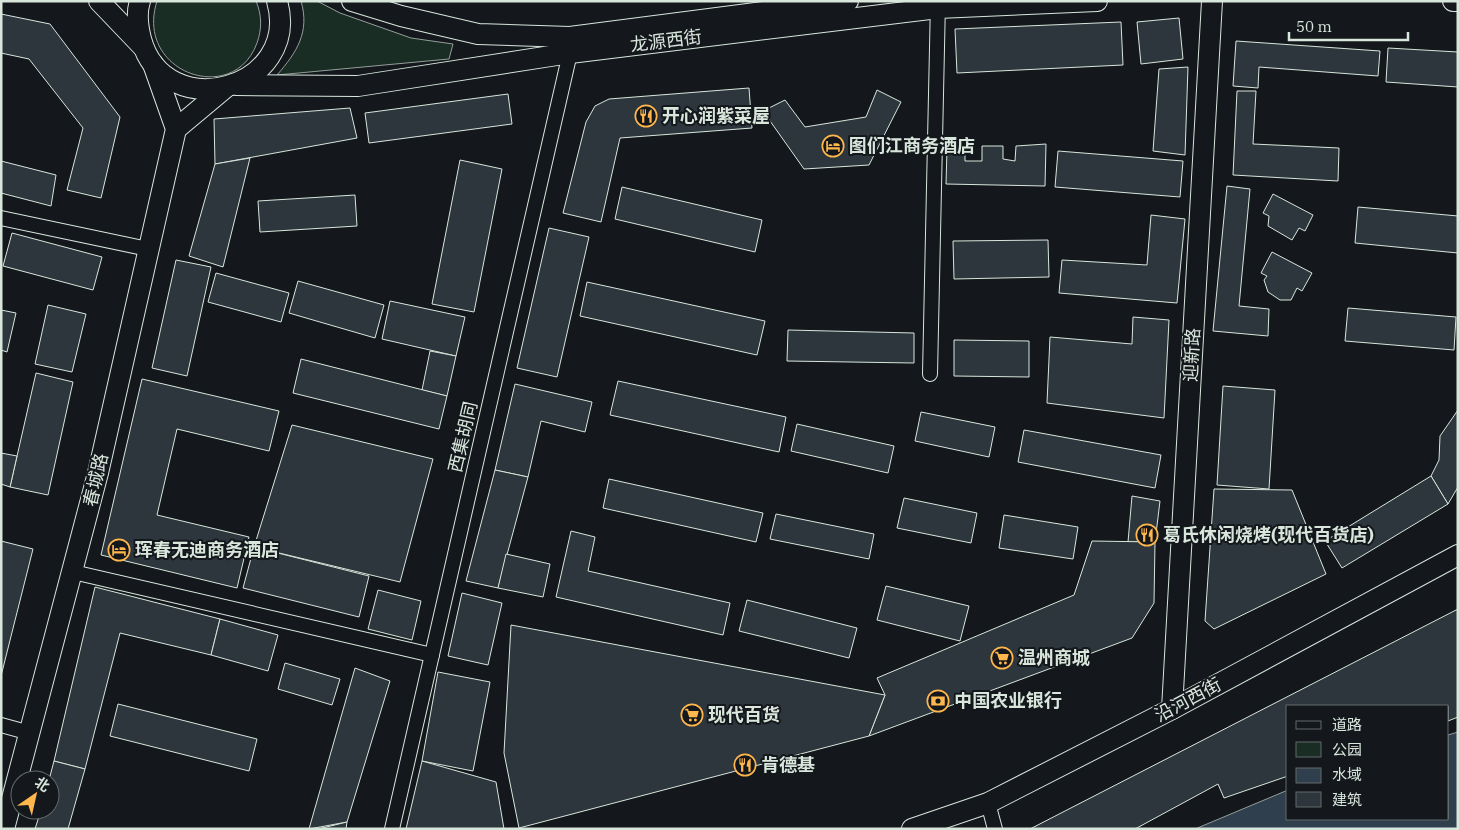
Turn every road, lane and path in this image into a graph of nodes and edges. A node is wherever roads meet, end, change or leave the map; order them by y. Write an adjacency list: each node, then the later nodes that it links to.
1 (99, 1): 12 (main road)
2 (140, 1): 12 (main road)
3 (277, 1): 13 (main road)
4 (352, 1): 5 (main road, 龙源西街)
5 (848, 1)
6 (1096, 1): 10 (main road, 龙源西街)
7 (1212, 1): 21 (main road, 迎新路)
8 (1453, 1): 9 (main road)
9 (1458, 1)
10 (938, 5): 11 (main road, 龙源西街); 17 (street)
11 (570, 53): 13 (main road, 龙源西街); 20 (street, 西集胡同)
12 (148, 56): 13 (main road, 龙源西街); 14 (main road)
13 (231, 87): 14 (main road)
14 (176, 129): 16 (main road, 春城路)
15 (1, 218): 16 (street)
16 (148, 248): 19 (main road, 春城路)
17 (930, 374)
18 (1458, 555): 21 (main road, 沿河西街)
19 (73, 572): 20 (street); 23 (main road, 春城路)
20 (432, 655): 26 (street, 西集胡同)
21 (1172, 709): 24 (main road, 沿河西街)
22 (1, 725): 23 (street)
23 (30, 733): 25 (main road, 春城路)
24 (988, 803): 27 (main road, 沿河西街); 28 (street)
25 (4, 829)
26 (392, 829)
27 (912, 829)
28 (995, 829)

